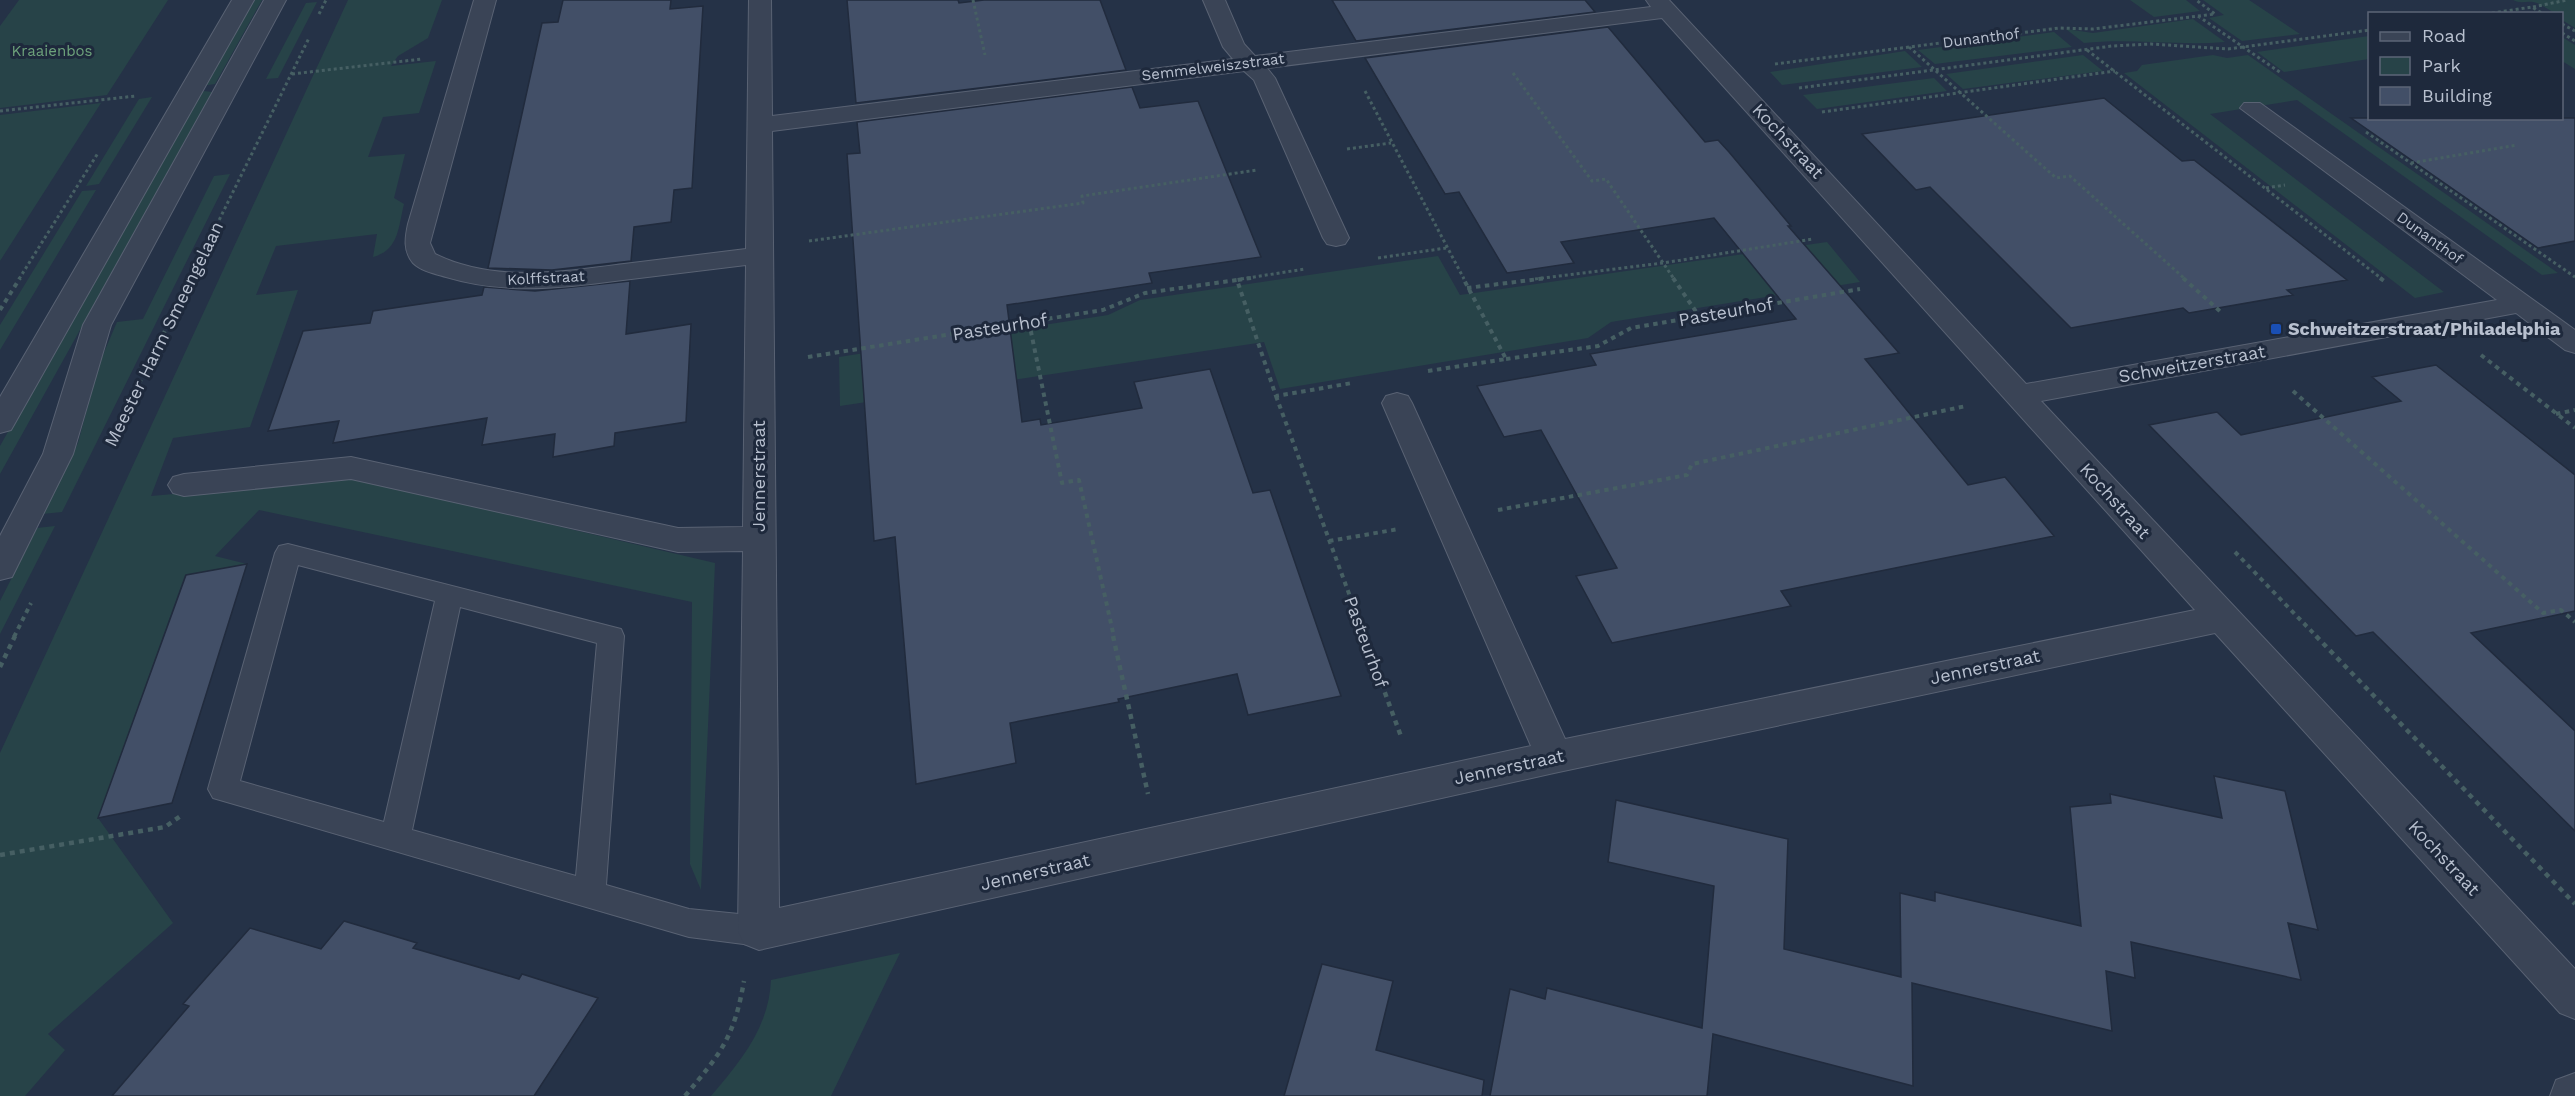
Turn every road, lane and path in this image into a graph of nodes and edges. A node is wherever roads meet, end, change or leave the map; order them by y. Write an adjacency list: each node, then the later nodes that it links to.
1 (243, 0): 71 (street)
2 (275, 0): 76 (street)
3 (326, 0): 17 (path)
4 (485, 0): 49 (street, Kolffstraat)
5 (760, 0): 39 (street, Jennerstraat)
6 (973, 0): 33 (path)
7 (1214, 0): 25 (street)
8 (2196, 0): 16 (path)
9 (2567, 0): 11 (path)
10 (1662, 6): 20 (street, Semmelweiszstraat); 28 (street, Kochstraat)
11 (2532, 7): 12 (path); 15 (path)
12 (2518, 9): 13 (path); 14 (path)
13 (2499, 12)
14 (2523, 12)
15 (2540, 12)
16 (2197, 16): 21 (path, Dunanthof); 22 (path)
17 (316, 21)
18 (2368, 30): 22 (path, Dunanthof)
19 (311, 32): 30 (path, Meester Harm Smeengelaan)
20 (1484, 33): 24 (street, Semmelweiszstraat); 51 (path)
21 (1909, 47): 27 (path); 28 (path, Dunanthof)
22 (2244, 47): 23 (path, Dunanthof); 31 (path)
23 (2087, 50): 27 (path, Dunanthof); 29 (path)
24 (1344, 51): 25 (street, Semmelweiszstraat); 41 (path)
25 (1251, 62): 33 (street, Semmelweiszstraat); 44 (street)
26 (392, 63): 30 (path)
27 (1935, 70): 32 (path); 34 (path, Dunanthof)
28 (1724, 71): 34 (street, Kochstraat)
29 (2115, 71): 32 (path); 60 (path)
30 (292, 74): 72 (path, Meester Harm Smeengelaan)
31 (2283, 74)
32 (1959, 91): 38 (path); 63 (path)
33 (994, 95): 39 (street, Semmelweiszstraat)
34 (1746, 95): 46 (street, Kochstraat)
35 (129, 105): 37 (path)
36 (2252, 108): 57 (street, Dunanthof)
37 (0, 111)
38 (1812, 113)
39 (760, 125): 49 (street, Jennerstraat)
40 (2361, 129): 45 (path)
41 (1391, 142): 44 (path); 48 (path)
42 (2517, 145): 45 (path)
43 (99, 152): 58 (path)
44 (1299, 156): 47 (street); 49 (path)
45 (2410, 163): 53 (path)
46 (1870, 230): 51 (path); 55 (street, Kochstraat)
47 (1336, 238)
48 (1446, 248): 50 (path); 56 (path)
49 (760, 251): 65 (street, Jennerstraat)
50 (1367, 260)
51 (1663, 262): 56 (path); 59 (path)
52 (1308, 268): 54 (path, Pasteurhof)
53 (2575, 277)
54 (1237, 280): 61 (path, Pasteurhof); 68 (path, Pasteurhof)
55 (1913, 280): 59 (path, Pasteurhof); 67 (street, Kochstraat)
56 (1467, 288): 64 (path)
57 (2521, 304): 60 (street, Schweitzerstraat); 62 (street)
58 (0, 310)
59 (1699, 316): 64 (path, Pasteurhof)
60 (2435, 320): 63 (street, Schweitzerstraat); 70 (path)
61 (1029, 322): 65 (path, Pasteurhof); 89 (path)
62 (2575, 344)
63 (2257, 352): 67 (street, Schweitzerstraat); 83 (path)
64 (1506, 359): 66 (path, Pasteurhof)
65 (760, 365): 77 (street, Jennerstraat)
66 (1390, 390): 68 (path, Pasteurhof); 75 (street)
67 (2019, 395): 75 (path); 82 (street, Kochstraat)
68 (1276, 396): 78 (path, Pasteurhof)
69 (2575, 410): 70 (path)
70 (2556, 414): 73 (path)
71 (0, 423)
72 (119, 425)
73 (2575, 429)
74 (184, 485): 77 (street)
75 (1449, 520): 78 (path); 85 (street)
76 (11, 529): 79 (street)
77 (759, 539): 92 (street, Jennerstraat)
78 (1329, 542): 86 (path, Pasteurhof)
79 (0, 568)
80 (36, 594): 84 (path)
81 (450, 594): 87 (lane); 88 (lane); 91 (lane)
82 (2222, 618): 85 (street, Jennerstraat); 93 (street, Kochstraat)
83 (2575, 622)
84 (0, 667)
85 (1554, 757): 86 (street, Jennerstraat)
86 (1420, 787): 89 (street, Jennerstraat)
87 (223, 789): 88 (lane); 90 (path)
88 (395, 838): 91 (lane)
89 (1159, 844): 92 (street, Jennerstraat)
90 (0, 855)
91 (590, 894): 92 (lane)
92 (759, 931): 94 (path)
93 (2575, 999)
94 (685, 1096)

